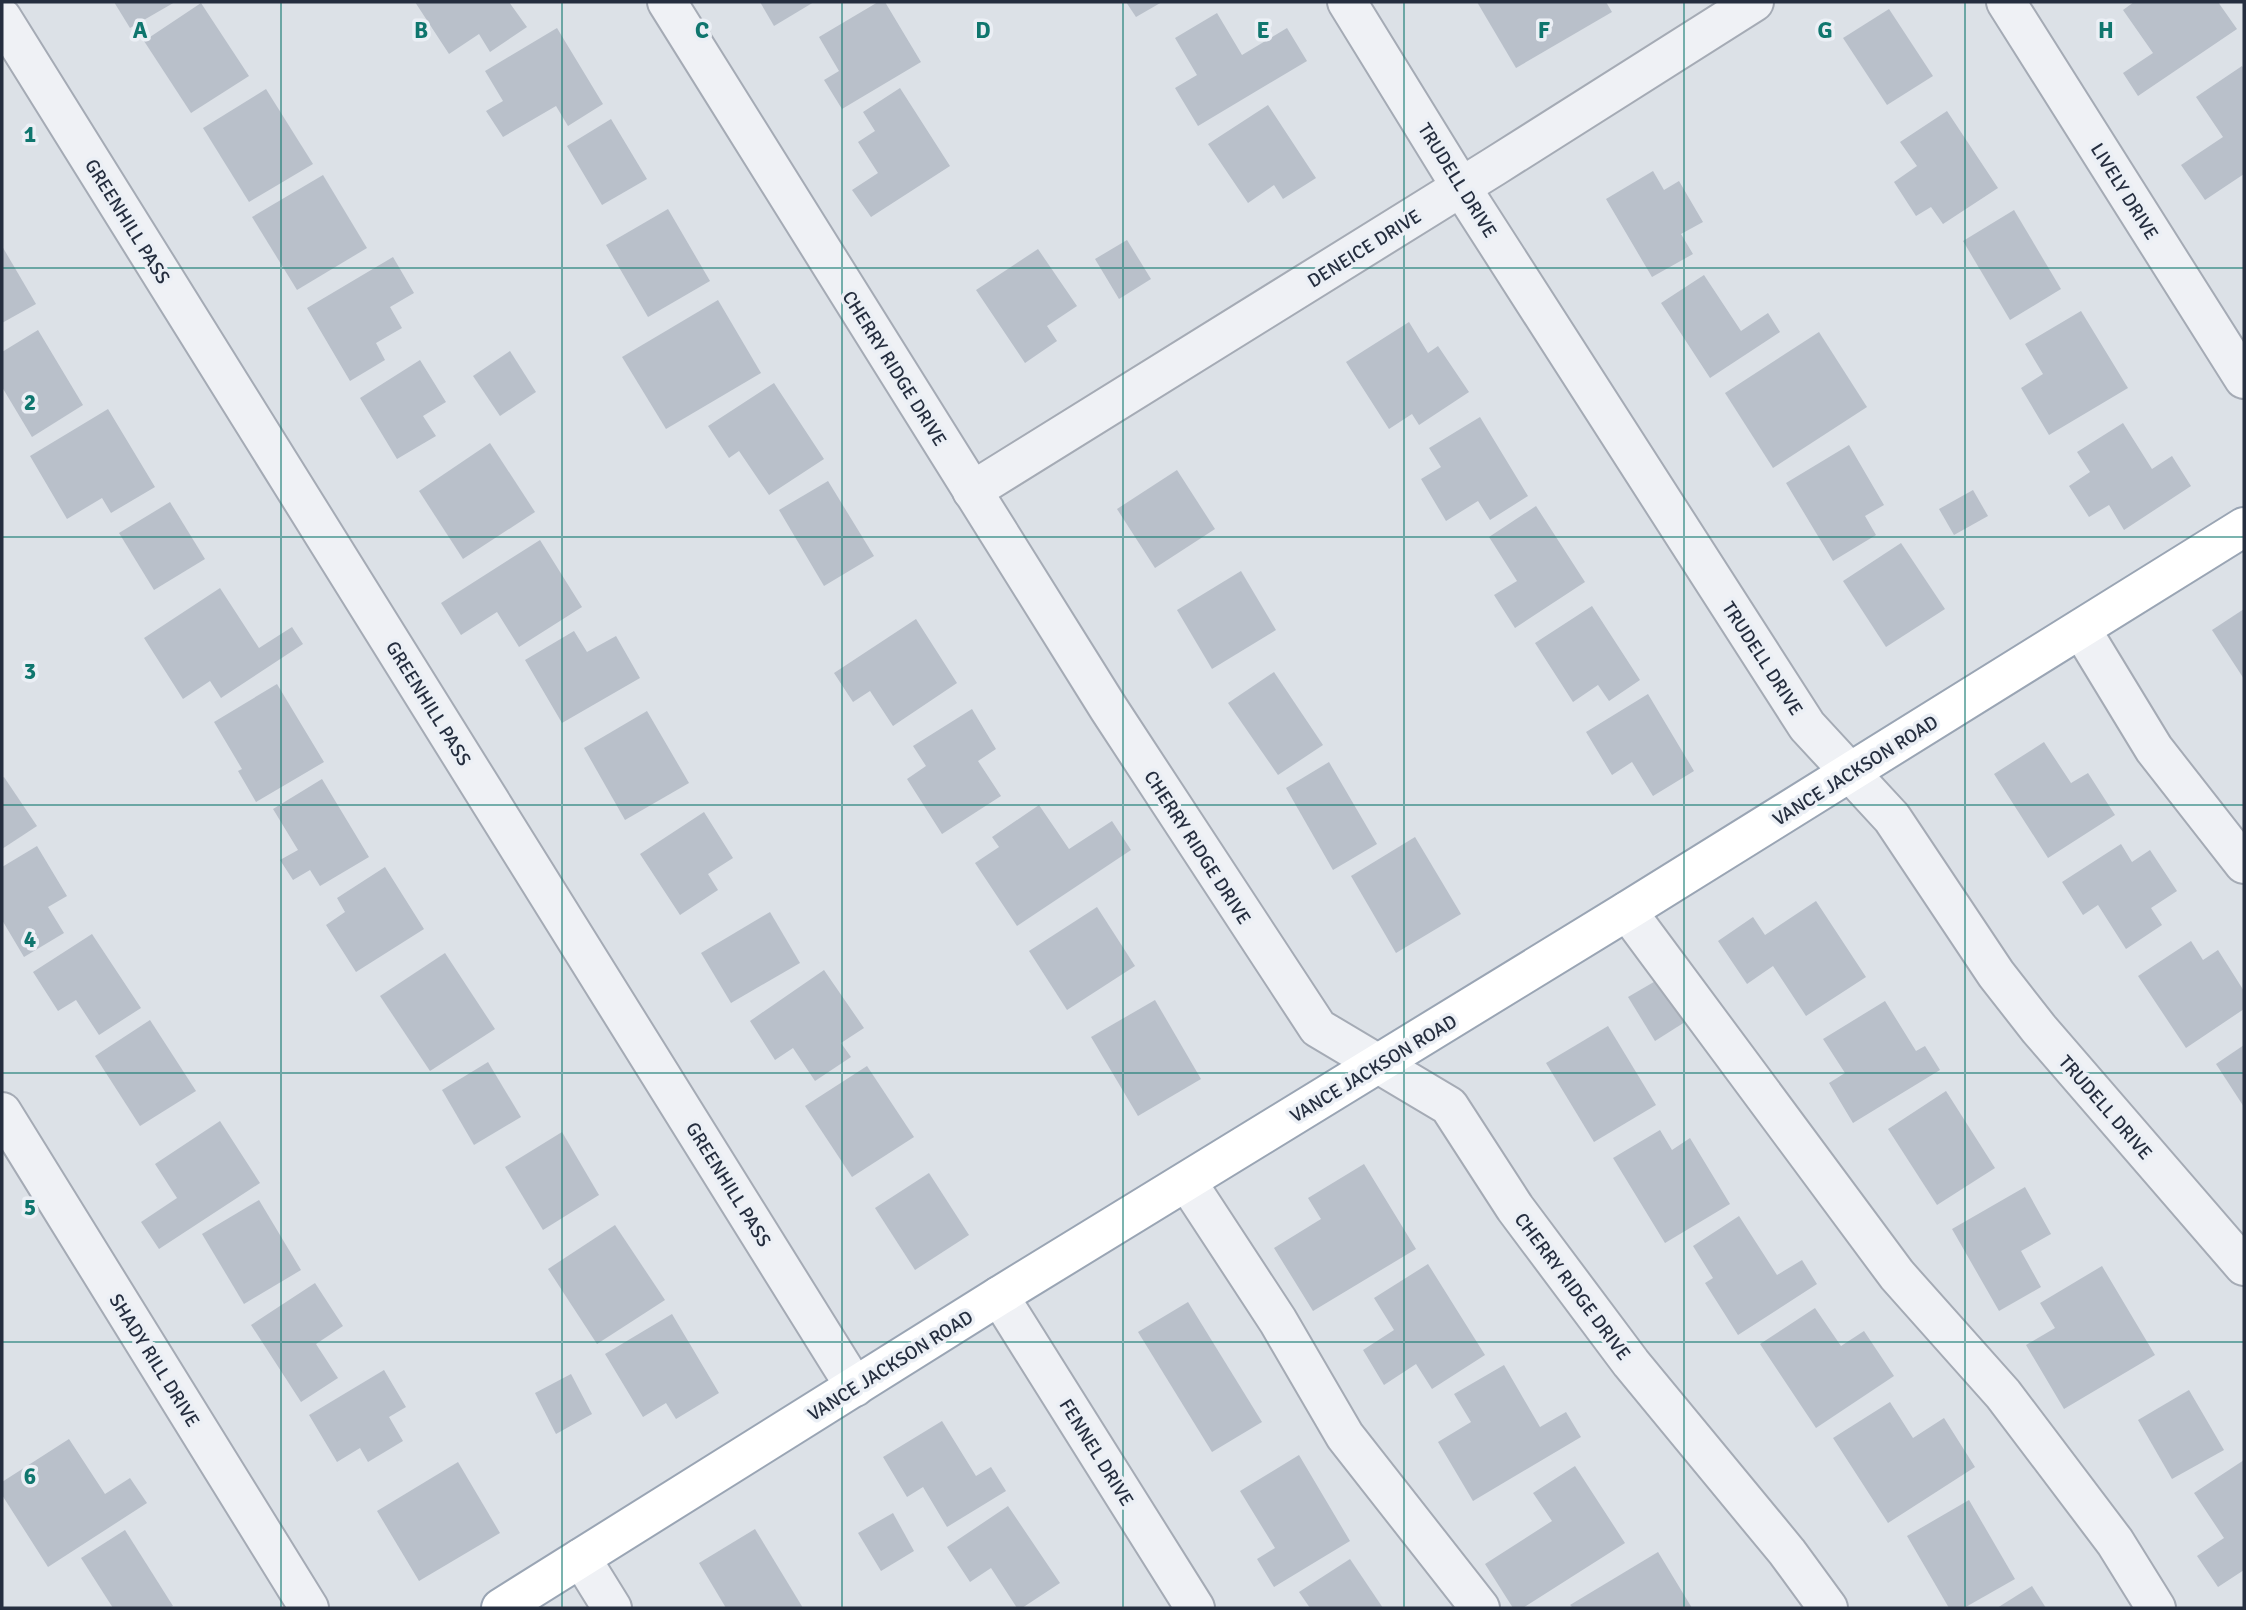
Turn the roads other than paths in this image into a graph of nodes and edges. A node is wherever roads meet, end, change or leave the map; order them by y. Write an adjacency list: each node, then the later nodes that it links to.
1 (667, 2): 8 (street, CHERRY RIDGE DRIVE)
2 (1347, 2): 6 (street, TRUDELL DRIVE)
3 (1754, 2): 6 (street, DENEICE DRIVE)
4 (2006, 2): 7 (street, LIVELY DRIVE)
5 (2, 18): 19 (street, GREENHILL PASS)
6 (1461, 187): 8 (street, DENEICE DRIVE); 11 (street, TRUDELL DRIVE)
7 (2244, 379)
8 (972, 491): 14 (street, CHERRY RIDGE DRIVE)
9 (2244, 527): 10 (main road, VANCE JACKSON ROAD)
10 (2081, 629): 11 (main road, VANCE JACKSON ROAD); 12 (street)
11 (1851, 772): 13 (main road, VANCE JACKSON ROAD); 17 (street, TRUDELL DRIVE)
12 (2244, 864)
13 (1627, 911): 14 (main road, VANCE JACKSON ROAD); 27 (street)
14 (1380, 1063): 16 (main road, VANCE JACKSON ROAD); 26 (street, CHERRY RIDGE DRIVE)
15 (2, 1112): 21 (street, SHADY RILL DRIVE)
16 (1186, 1182): 18 (main road, VANCE JACKSON ROAD); 25 (street)
17 (2244, 1266)
18 (999, 1296): 19 (main road, VANCE JACKSON ROAD); 24 (street, FENNEL DRIVE)
19 (855, 1387): 20 (main road, VANCE JACKSON ROAD)
20 (581, 1558): 22 (main road, VANCE JACKSON ROAD); 23 (street)
21 (309, 1608)
22 (500, 1608)
23 (612, 1608)
24 (1195, 1608)
25 (1480, 1608)
26 (1828, 1608)
27 (2156, 1608)

